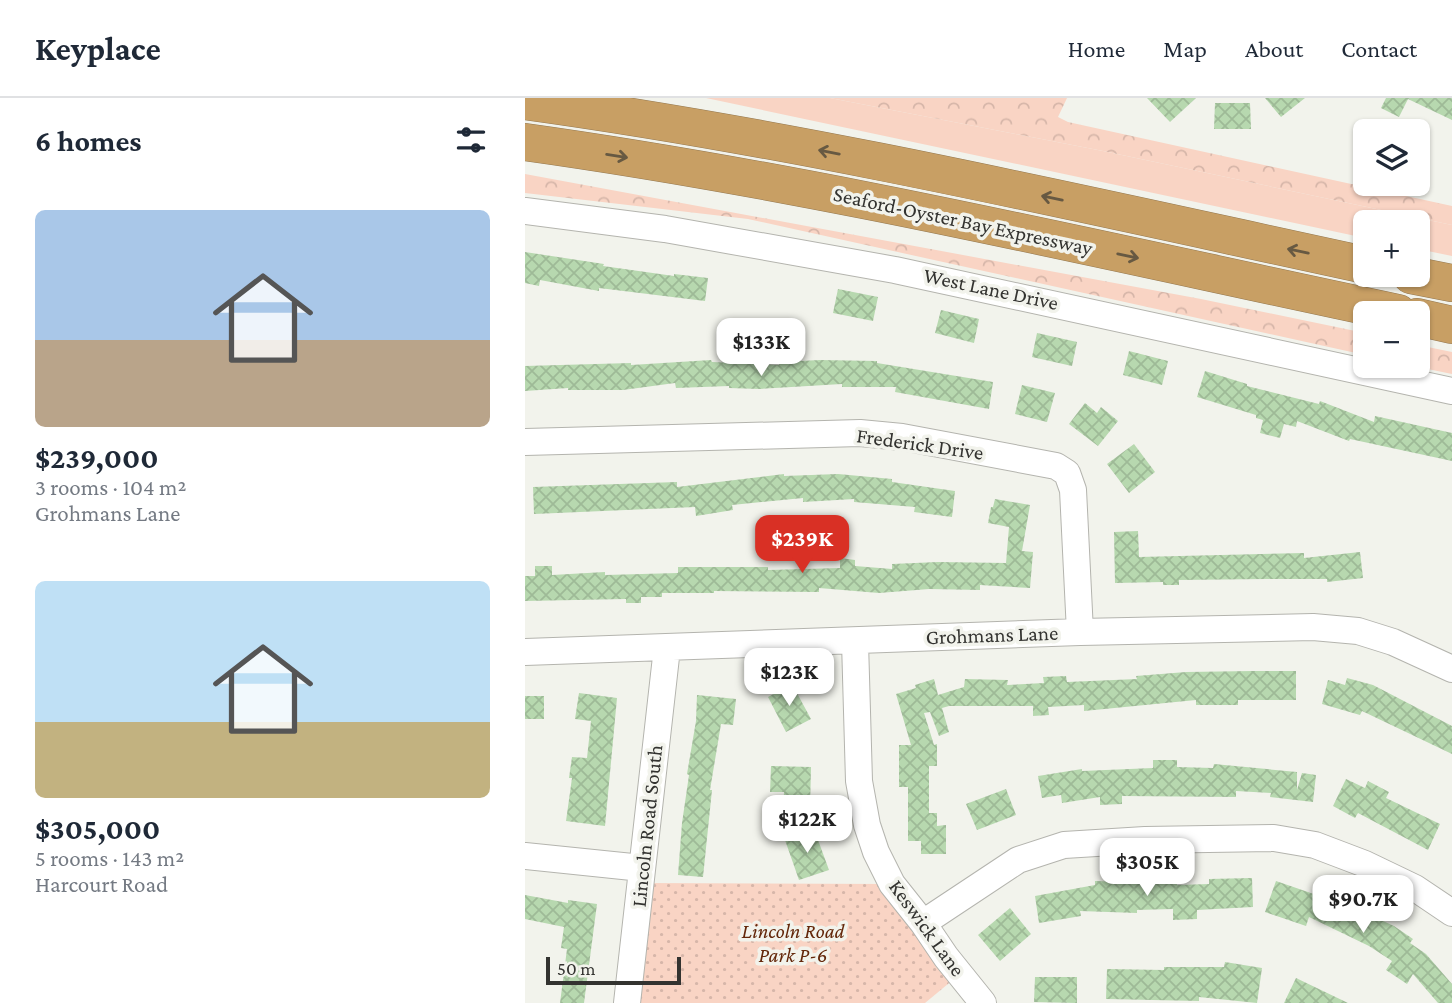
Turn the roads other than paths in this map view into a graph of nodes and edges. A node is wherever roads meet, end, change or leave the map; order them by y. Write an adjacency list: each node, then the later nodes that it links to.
1 (530, 98): 3 (highway)
2 (525, 101): 3 (highway, Seaford-Oyster Bay Expressway)
3 (571, 108): 6 (highway, Seaford-Oyster Bay Expressway, one-way to 3)
4 (525, 144): 9 (highway, Seaford-Oyster Bay Expressway, one-way to 9)
5 (525, 211): 12 (street, West Lane Drive)
6 (1353, 262)
7 (1430, 279): 8 (highway)
8 (1452, 283)
9 (1353, 304)
10 (1430, 320): 11 (highway)
11 (1452, 325)
12 (1452, 391)
13 (525, 442): 14 (street, Frederick Drive)
14 (1080, 632): 15 (street, Grohmans Lane); 18 (street, Grohmans Lane)
15 (855, 642): 16 (street, Grohmans Lane); 22 (street, Keswick Lane)
16 (667, 648): 17 (street, Grohmans Lane); 20 (street, Lincoln Road South)
17 (525, 652)
18 (1452, 669)
19 (525, 856): 20 (street)
20 (642, 868): 23 (street, Lincoln Road South)
21 (1452, 913): 22 (street)
22 (923, 923): 24 (street, Keswick Lane)
23 (627, 1003)
24 (983, 1003)

